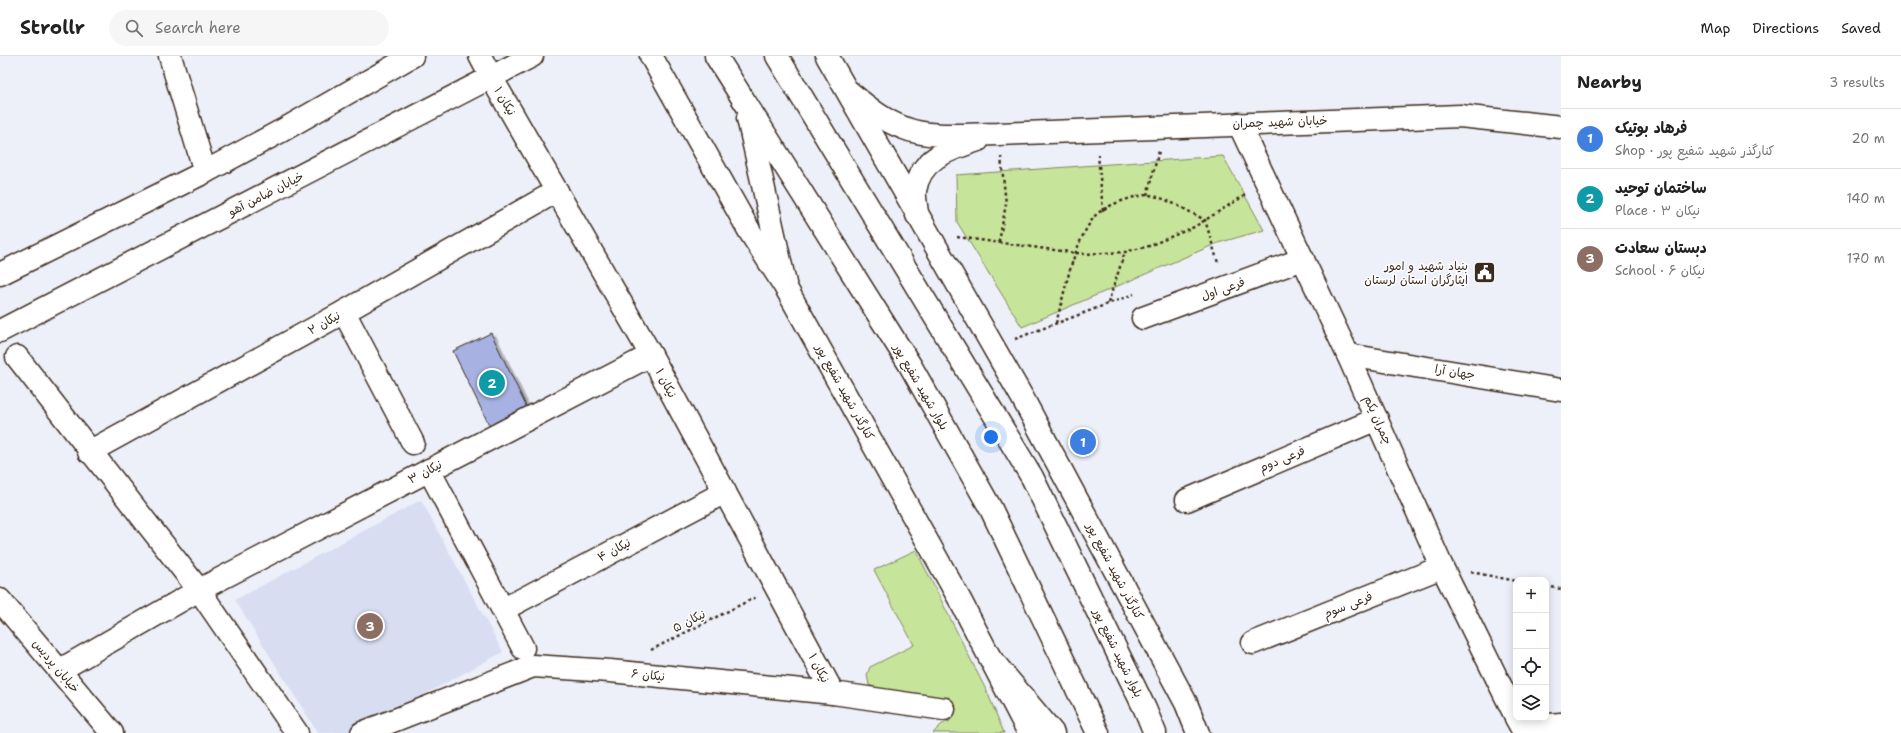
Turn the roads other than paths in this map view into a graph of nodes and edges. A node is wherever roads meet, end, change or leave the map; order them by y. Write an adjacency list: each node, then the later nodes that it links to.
1 (170, 56): 15 (street)
2 (412, 56): 15 (street)
3 (480, 56): 9 (street, نیکان ۱)
4 (532, 56): 9 (street, خیابان ضامن آهو)
5 (651, 56): 20 (street, کنارگذر شهید شفیع پور)
6 (716, 56): 11 (street, بلوار شهید شفیع پور)
7 (777, 56): 53 (street, بلوار شهید شفیع پور)
8 (826, 56): 10 (street, کنارگذر شهید شفیع پور)
9 (491, 77): 16 (street, نیکان ۱); 23 (street, خیابان ضامن آهو)
10 (844, 87): 14 (street); 17 (street, کنارگذر شهید شفیع پور)
11 (744, 101): 20 (street); 52 (street, بلوار شهید شفیع پور)
12 (1239, 124): 13 (street, خیابان شهید چمران); 14 (street, خیابان شهید چمران); 18 (street, چمران یکم)
13 (1561, 127)
14 (998, 134): 17 (street)
15 (205, 172): 19 (street)
16 (557, 191): 21 (street, نیکان ۲); 24 (street, نیکان ۱)
17 (923, 224): 54 (street, کنارگذر شهید شفیع پور)
18 (1303, 259): 22 (street, فرعی اول); 25 (street, چمران یکم)
19 (0, 274)
20 (786, 288): 40 (street, کنارگذر شهید شفیع پور)
21 (344, 312): 29 (street); 30 (street, نیکان ۲)
22 (1143, 318)
23 (0, 331)
24 (651, 355): 31 (street, نیکان ۳); 32 (street, نیکان ۱)
25 (1348, 355): 27 (street, جهان آرا); 28 (street, چمران یکم)
26 (17, 357): 30 (street)
27 (1561, 390)
28 (1377, 419): 33 (street, فرعی دوم); 34 (street, چمران یکم)
29 (413, 443)
30 (89, 452): 35 (street)
31 (429, 470): 35 (street, نیکان ۳); 37 (street)
32 (725, 492): 37 (street, نیکان ۴); 42 (street, نیکان ۱)
33 (1187, 500)
34 (1442, 567): 38 (street, فرعی سوم); 44 (street, چمران یکم)
35 (198, 590): 41 (street, نیکان ۳); 48 (street)
36 (0, 600): 41 (street, خیابان پردیس)
37 (504, 609): 39 (street)
38 (1253, 643)
39 (524, 648)
40 (991, 659): 50 (street, کنارگذر شهید شفیع پور); 51 (street)
41 (60, 670): 47 (street, خیابان پردیس)
42 (833, 693): 43 (street, نیکان ۶); 49 (street, نیکان ۶)
43 (944, 709)
44 (1513, 711)
45 (1518, 721): 46 (street)
46 (1561, 724)
47 (112, 733)
48 (297, 733)
49 (362, 733)
50 (1029, 733)
51 (1053, 733)
52 (1098, 733)
53 (1155, 733)
54 (1198, 733)

